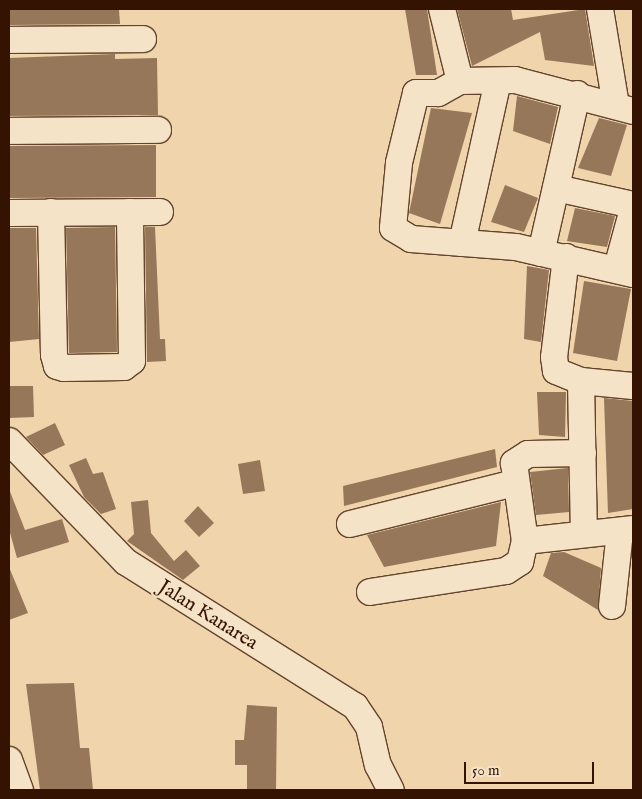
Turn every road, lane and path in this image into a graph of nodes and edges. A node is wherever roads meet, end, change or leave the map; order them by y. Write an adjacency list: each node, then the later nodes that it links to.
1 (442, 9): 6 (street)
2 (600, 9): 8 (street)
3 (143, 39): 4 (street)
4 (9, 40)
5 (498, 81): 6 (street); 7 (street); 18 (street)
6 (460, 82): 18 (street)
7 (577, 94): 8 (street); 11 (street)
8 (625, 109)
9 (158, 130): 10 (street)
10 (9, 131)
11 (556, 188): 12 (street); 19 (street)
12 (633, 205)
13 (633, 209): 20 (street)
14 (51, 212): 15 (street); 15 (street); 17 (street)
15 (130, 212): 16 (street)
16 (160, 212)
17 (9, 213)
18 (462, 243): 19 (street)
19 (554, 255): 20 (street); 21 (street)
20 (625, 271)
21 (581, 381): 22 (street); 24 (street)
22 (633, 386)
23 (9, 441): 34 (street, Jalan Kanarea)
24 (582, 453): 25 (street); 28 (street)
25 (514, 483): 26 (street); 29 (street)
26 (350, 524)
27 (627, 530): 28 (street); 31 (street)
28 (584, 534): 29 (street)
29 (525, 541): 30 (street)
30 (370, 592)
31 (612, 606)
32 (9, 760): 33 (street)
33 (20, 790)
34 (391, 790)

